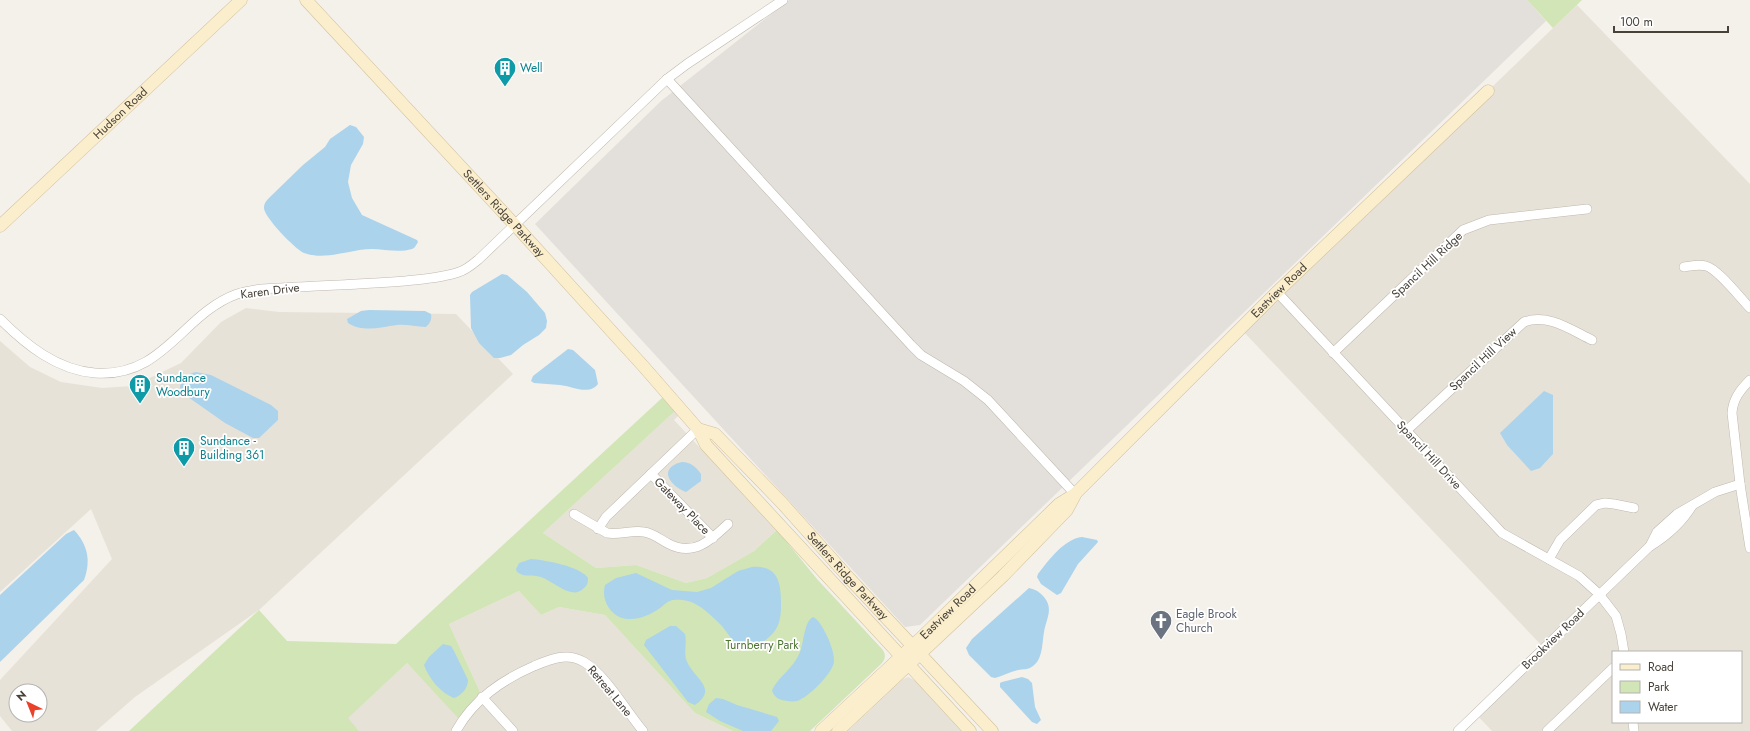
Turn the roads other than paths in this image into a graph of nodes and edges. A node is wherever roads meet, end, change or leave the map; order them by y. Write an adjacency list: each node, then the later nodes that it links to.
1 (241, 0): 8 (street, Hudson Road)
2 (306, 0): 7 (street, Settlers Ridge Parkway)
3 (783, 0): 4 (street, Karen Drive)
4 (667, 79): 7 (street, Karen Drive); 20 (street)
5 (1488, 91): 10 (street, Eastview Road)
6 (1587, 209): 14 (street, Spancil Hill Ridge)
7 (515, 225): 12 (street, Karen Drive); 16 (street, Settlers Ridge Parkway)
8 (0, 226)
9 (1684, 267): 11 (street)
10 (1277, 292): 14 (street, Spancil Hill Drive); 20 (street, Eastview Road)
11 (1750, 308)
12 (0, 319)
13 (1592, 340): 17 (street, Spancil Hill View)
14 (1333, 353): 17 (street, Spancil Hill Drive)
15 (1750, 380): 19 (street)
16 (698, 429): 18 (street, Gateway Place); 29 (street, Settlers Ridge Parkway); 31 (street, Settlers Ridge Parkway)
17 (1406, 431): 27 (street, Spancil Hill Drive)
18 (651, 474): 24 (street, Gateway Place); 25 (street, Gateway Place)
19 (1740, 484): 26 (street); 28 (street, Brookview Road)
20 (1075, 494): 29 (street, Eastview Road)
21 (1634, 508): 27 (street)
22 (574, 514): 24 (street, Gateway Place)
23 (728, 524): 25 (street, Gateway Place)
24 (598, 529): 25 (street, Gateway Place)
25 (713, 538)
26 (1750, 548)
27 (1549, 559): 28 (street, Spancil Hill Drive)
28 (1599, 594): 30 (street, Spancil Hill Drive); 41 (street, Brookview Road)
29 (916, 650): 31 (street, Eastview Road); 40 (street, Settlers Ridge Parkway)
30 (1624, 651)
31 (905, 660): 37 (street, Eastview Road); 38 (street, Eastview Road); 39 (street, Settlers Ridge Parkway)
32 (1612, 669): 42 (street)
33 (482, 698): 34 (street, Retreat Lane); 35 (street); 36 (street, Retreat Lane)
34 (456, 731)
35 (513, 731)
36 (643, 731)
37 (821, 731)
38 (838, 731)
39 (970, 731)
40 (992, 731)
41 (1458, 731)
42 (1547, 731)

